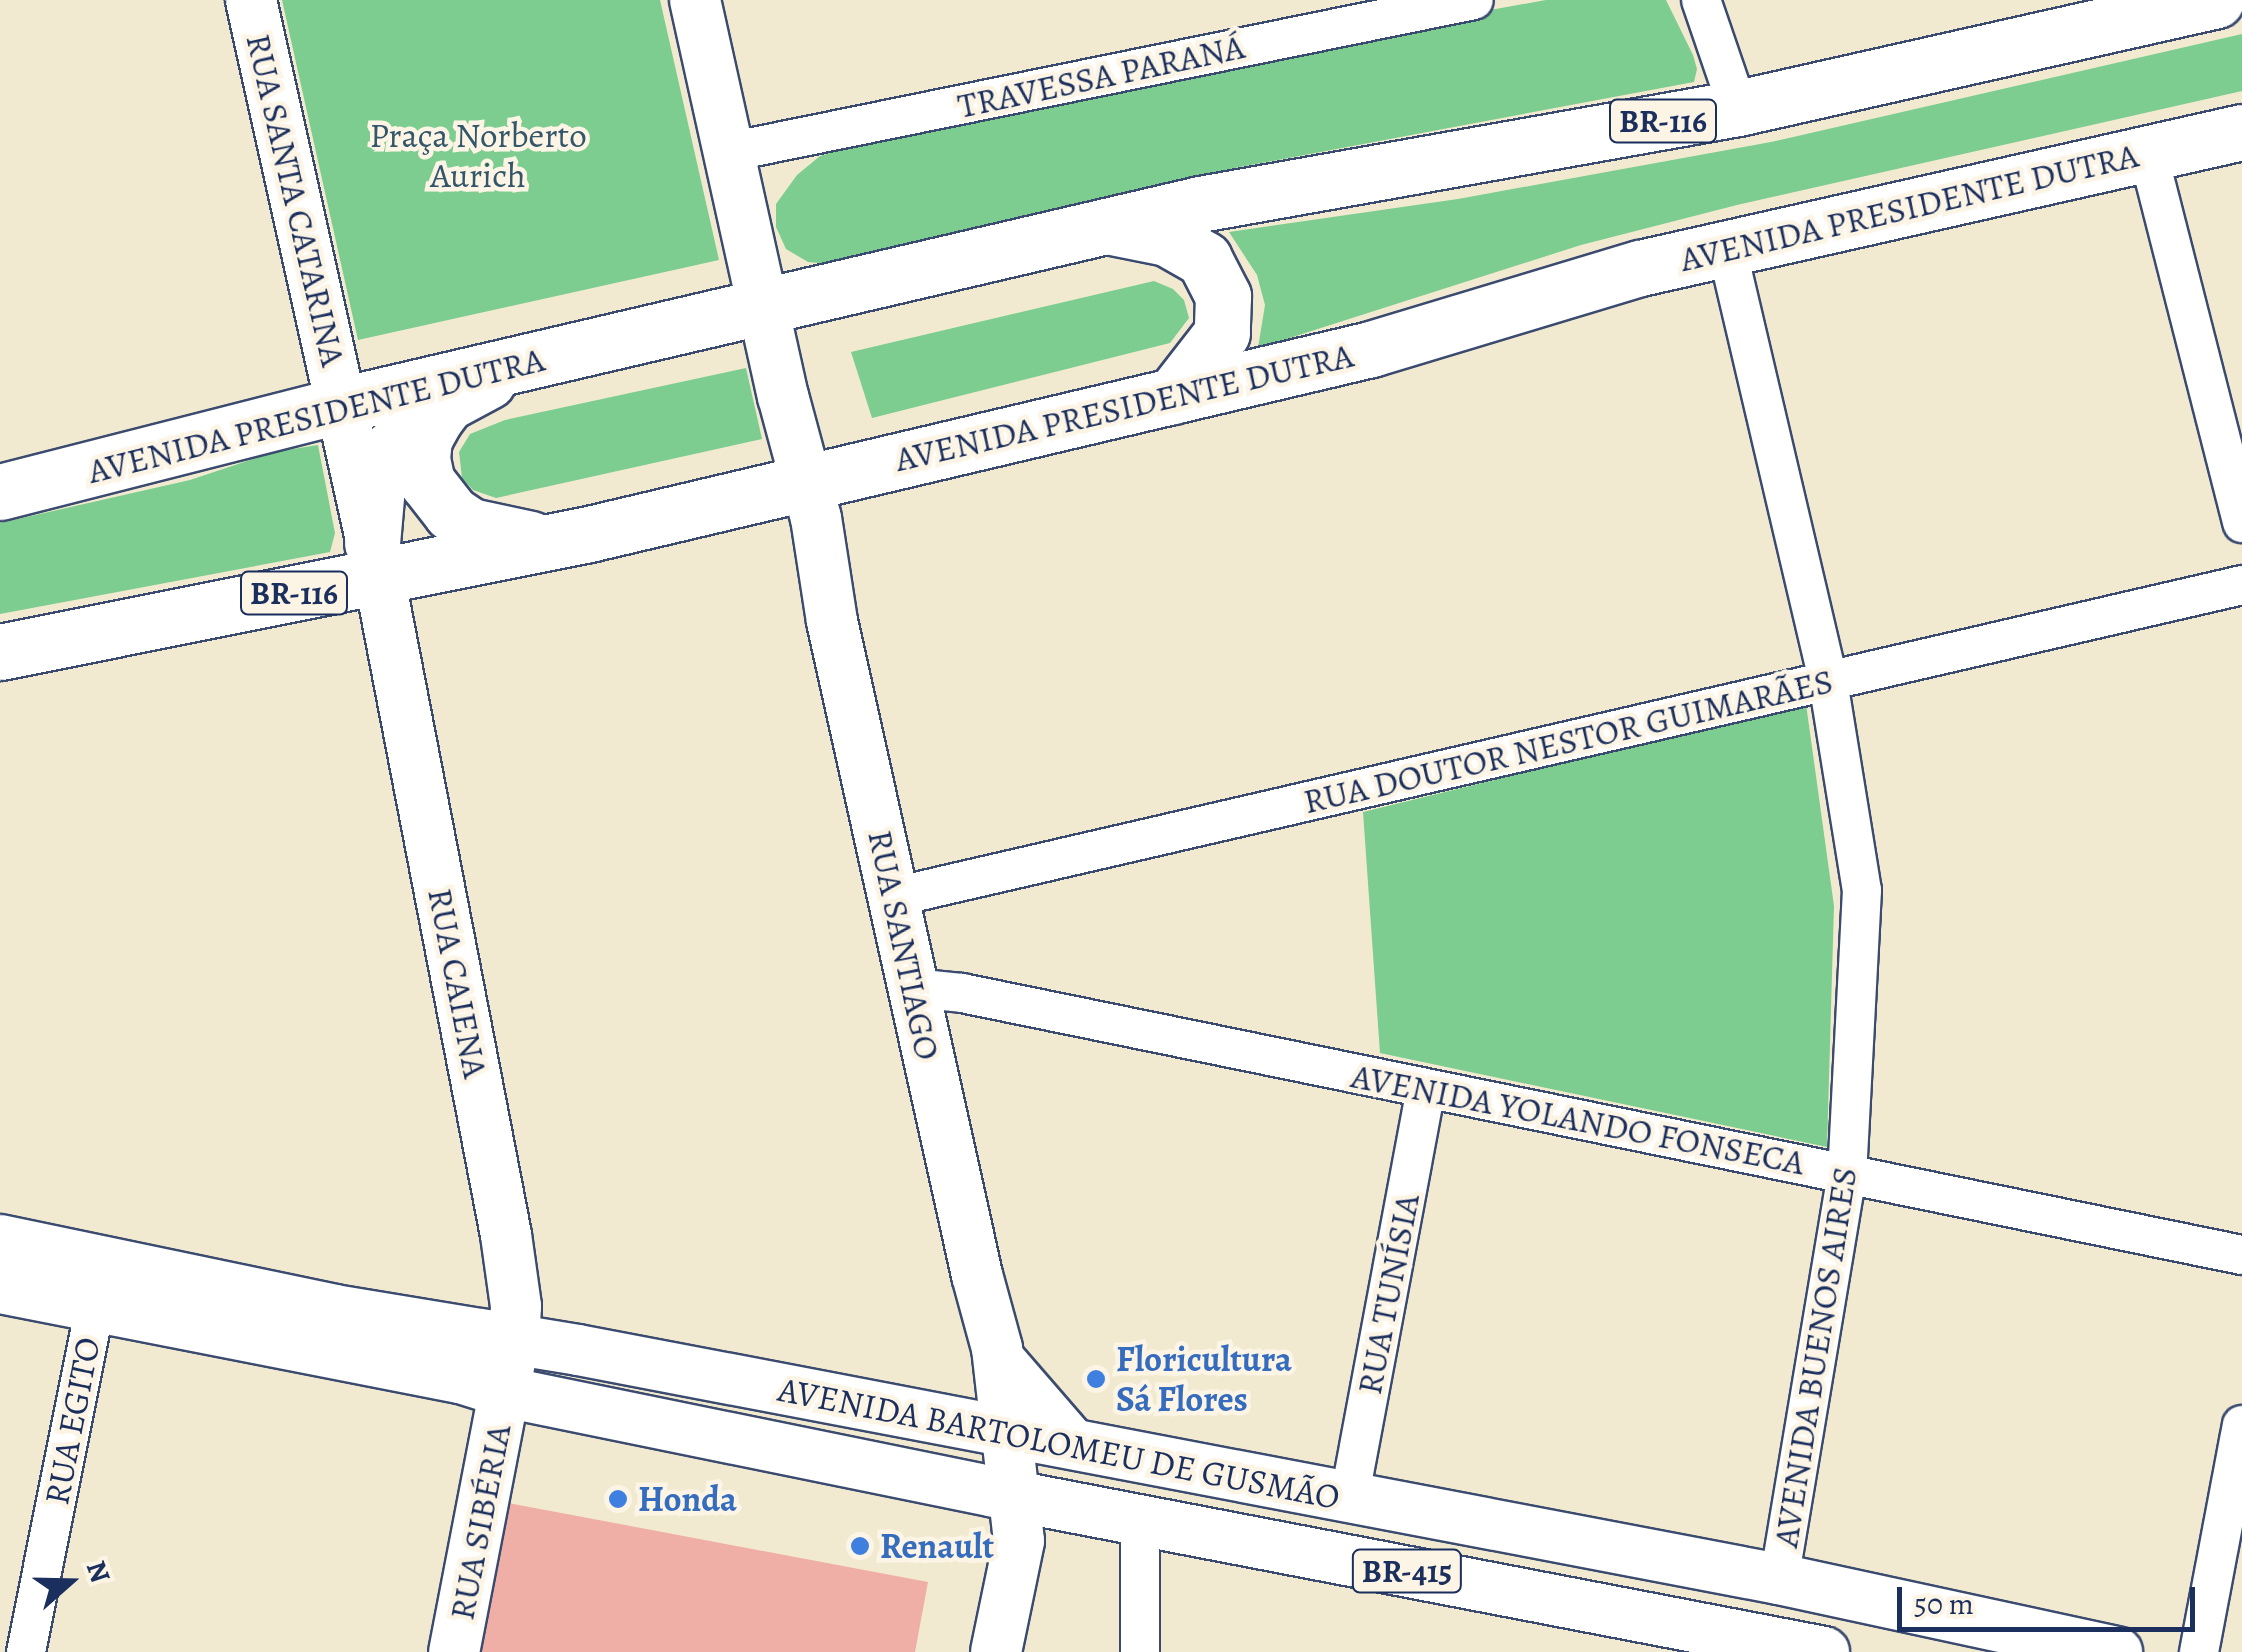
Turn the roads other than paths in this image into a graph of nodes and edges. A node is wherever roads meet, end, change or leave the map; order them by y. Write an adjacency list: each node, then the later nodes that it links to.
1 (251, 0): 16 (main road, RUA SANTA CATARINA)
2 (695, 0): 8 (main road, RUA SANTIAGO)
3 (1474, 0): 8 (street, TRAVESSA PARANÁ)
4 (1701, 0): 6 (street)
5 (2216, 0): 6 (highway, AVENIDA PRESIDENTE DUTRA / BR-116)
6 (1738, 108): 10 (highway, AVENIDA PRESIDENTE DUTRA / BR-116)
7 (2242, 132): 9 (highway, AVENIDA PRESIDENTE DUTRA / BR-116)
8 (730, 152): 12 (main road, RUA SANTIAGO)
9 (2148, 154): 11 (highway, AVENIDA PRESIDENTE DUTRA / BR-116); 19 (street)
10 (1107, 226): 12 (highway, AVENIDA PRESIDENTE DUTRA / BR-116); 14 (highway)
11 (1727, 249): 14 (highway, AVENIDA PRESIDENTE DUTRA / BR-116); 24 (street, AVENIDA BUENOS AIRES)
12 (764, 306): 13 (highway, AVENIDA PRESIDENTE DUTRA / BR-116); 17 (main road, RUA SANTIAGO)
13 (543, 360): 15 (highway); 16 (highway, AVENIDA PRESIDENTE DUTRA / BR-116)
14 (1173, 396): 17 (highway, AVENIDA PRESIDENTE DUTRA / BR-116)
15 (447, 402): 20 (highway); 21 (highway)
16 (341, 405): 18 (highway, AVENIDA PRESIDENTE DUTRA / BR-116); 21 (main road, RUA SANTA CATARINA)
17 (804, 482): 20 (highway, AVENIDA PRESIDENTE DUTRA / BR-116); 25 (main road, RUA SANTIAGO)
18 (0, 492)
19 (2242, 523)
20 (589, 534): 21 (highway, AVENIDA PRESIDENTE DUTRA / BR-116)
21 (375, 560): 23 (highway, AVENIDA PRESIDENTE DUTRA / BR-116); 33 (main road, RUA CAIENA)
22 (2242, 586): 24 (street, RUA DOUTOR NESTOR GUIMARÃES)
23 (0, 652)
24 (1828, 681): 25 (street, RUA DOUTOR NESTOR GUIMARÃES); 28 (street, AVENIDA BUENOS AIRES)
25 (894, 897): 26 (main road, RUA SANTIAGO)
26 (914, 988): 27 (street, AVENIDA YOLANDO FONSECA); 34 (main road, RUA SANTIAGO)
27 (1426, 1088): 28 (street, AVENIDA YOLANDO FONSECA); 40 (street, RUA TUNÍSIA)
28 (1847, 1174): 30 (street, AVENIDA YOLANDO FONSECA); 42 (street, AVENIDA BUENOS AIRES)
29 (0, 1240): 33 (main road, AVENIDA BARTOLOMEU DE GUSMÃO)
30 (2242, 1255)
31 (0, 1288): 32 (main road, AVENIDA BARTOLOMEU DE GUSMÃO)
32 (95, 1308): 35 (main road, AVENIDA BARTOLOMEU DE GUSMÃO); 44 (street, RUA EGITO)
33 (514, 1341): 35 (main road, RUA CAIENA); 37 (main road, AVENIDA BARTOLOMEU DE GUSMÃO)
34 (997, 1348): 37 (main road, RUA SANTIAGO); 38 (street)
35 (505, 1392): 39 (main road, AVENIDA BARTOLOMEU DE GUSMÃO); 45 (main road, RUA SIBÉRIA)
36 (2242, 1425): 50 (street)
37 (1009, 1435): 38 (main road, AVENIDA BARTOLOMEU DE GUSMÃO); 39 (main road, RUA SANTIAGO)
38 (1082, 1446): 40 (main road, AVENIDA BARTOLOMEU DE GUSMÃO)
39 (1002, 1493): 41 (main road, AVENIDA BARTOLOMEU DE GUSMÃO / BR-415); 46 (main road, RUA SANTIAGO)
40 (1349, 1500): 42 (main road, AVENIDA BARTOLOMEU DE GUSMÃO)
41 (1140, 1519): 43 (main road, AVENIDA BARTOLOMEU DE GUSMÃO / BR-415); 47 (street)
42 (1779, 1579): 49 (main road, AVENIDA BARTOLOMEU DE GUSMÃO)
43 (1761, 1646): 48 (main road, AVENIDA BARTOLOMEU DE GUSMÃO / BR-415)
44 (26, 1652)
45 (454, 1652)
46 (996, 1652)
47 (1140, 1652)
48 (1824, 1652)
49 (2117, 1652)
50 (2199, 1652)

